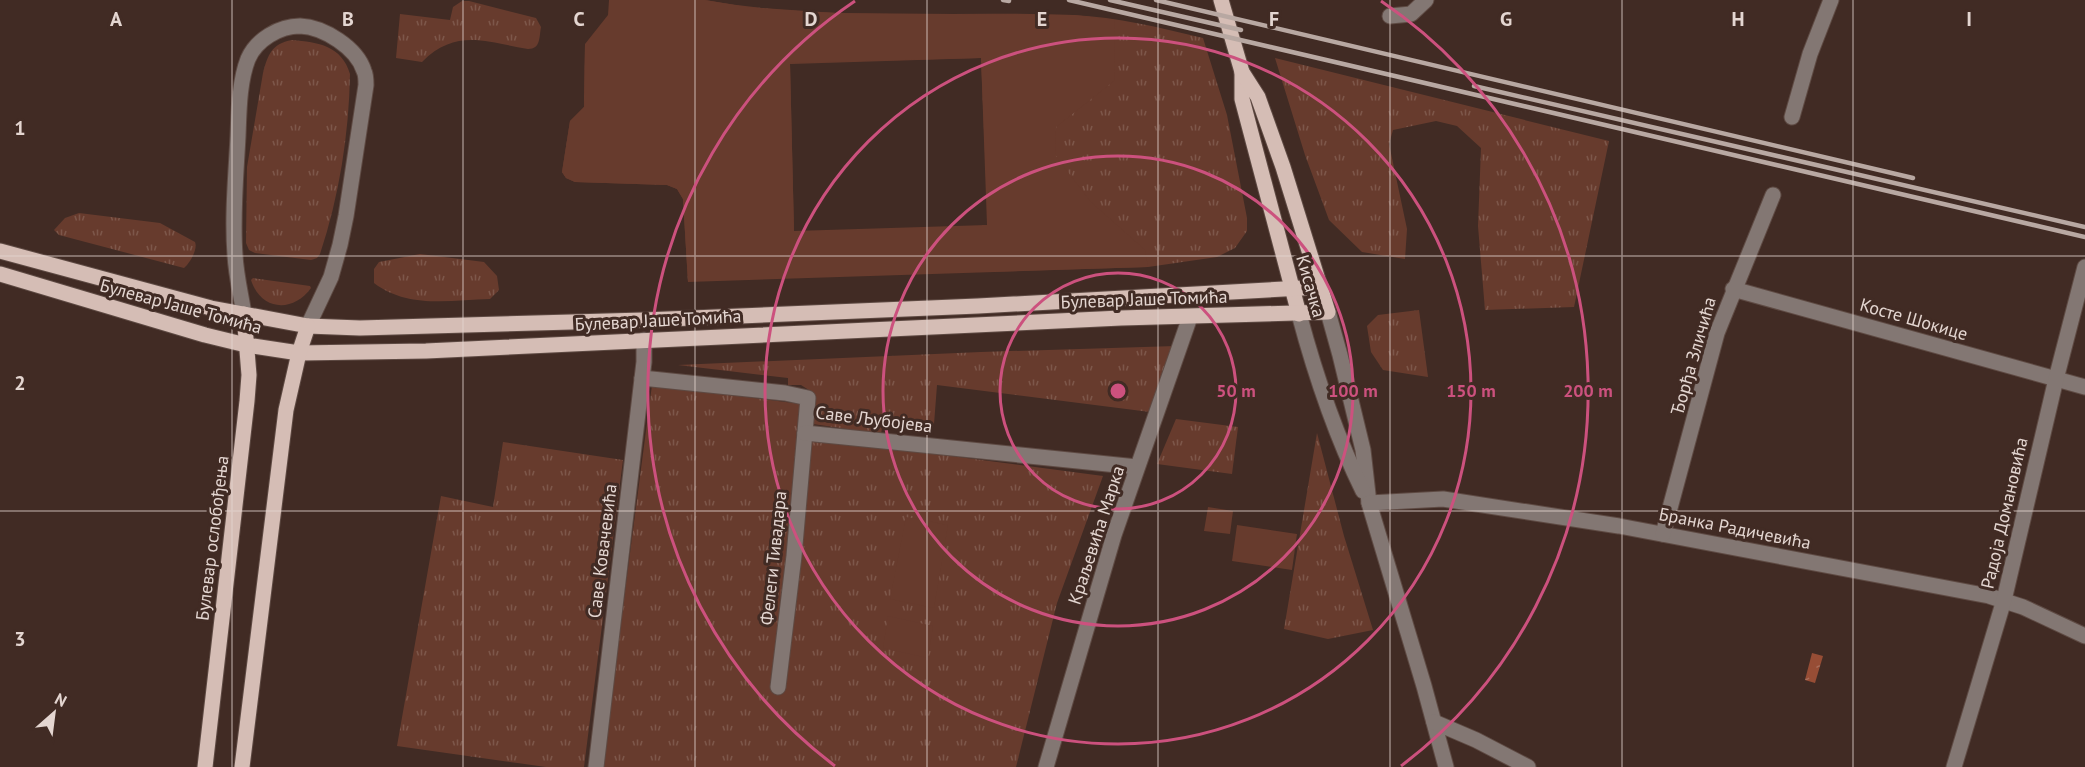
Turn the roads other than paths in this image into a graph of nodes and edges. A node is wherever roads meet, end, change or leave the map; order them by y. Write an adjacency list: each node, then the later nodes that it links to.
1 (1221, 0): 5 (main road, Кисачка)
2 (1426, 0): 4 (street)
3 (1831, 0): 6 (street)
4 (1390, 16)
5 (1242, 72): 11 (main road, Кисачка); 12 (main road, Кисачка)
6 (1792, 117)
7 (1773, 195): 13 (street, Ђорђа Зличића)
8 (0, 251): 15 (main road, Булевар Јаше Томића)
9 (2085, 267): 23 (street, Радоја Домановића)
10 (0, 274): 20 (main road, Булевар Јаше Томића)
11 (1320, 287): 12 (main road, Булевар Јаше Томића); 14 (main road, Кисачка)
12 (1291, 288): 16 (main road, Кисачка); 18 (main road, Булевар Јаше Томића)
13 (1733, 289): 23 (street, Косте Шокице); 28 (street, Ђорђа Зличића)
14 (1328, 312): 16 (main road, Булевар Јаше Томића); 27 (street, Кисачка)
15 (244, 314): 18 (main road, Булевар Јаше Томића); 18 (street); 20 (main road, Булевар ослобођења)
16 (1299, 314): 17 (main road, Булевар Јаше Томића); 27 (street, Кисачка)
17 (1190, 317): 19 (main road, Булевар Јаше Томића); 26 (street, Краљевића Марка)
18 (308, 326): 21 (main road)
19 (644, 340): 21 (main road, Булевар Јаше Томића); 22 (street, Саве Ковачевића)
20 (246, 345): 21 (main road, Булевар Јаше Томића); 33 (main road, Булевар ослобођења)
21 (299, 353): 34 (main road)
22 (642, 378): 25 (street, Саве Љубојева); 35 (street, Саве Ковачевића)
23 (2056, 379): 24 (street, Косте Шокице); 29 (street, Радоја Домановића)
24 (2085, 387)
25 (806, 433): 26 (street, Саве Љубојева); 31 (street, Фелеги Тивадара)
26 (1137, 467): 36 (street, Краљевића Марка)
27 (1369, 503): 28 (street, Бранка Радичевића); 32 (street, Кисачка)
28 (1663, 534): 29 (street, Бранка Радичевића)
29 (2004, 600): 30 (street, Бранка Радичевића); 39 (street, Радоја Домановића)
30 (2085, 636)
31 (778, 687)
32 (1434, 722): 37 (street, Кисачка); 38 (street)
33 (205, 767)
34 (243, 767)
35 (596, 767)
36 (1046, 767)
37 (1446, 767)
38 (1528, 767)
39 (1954, 767)

